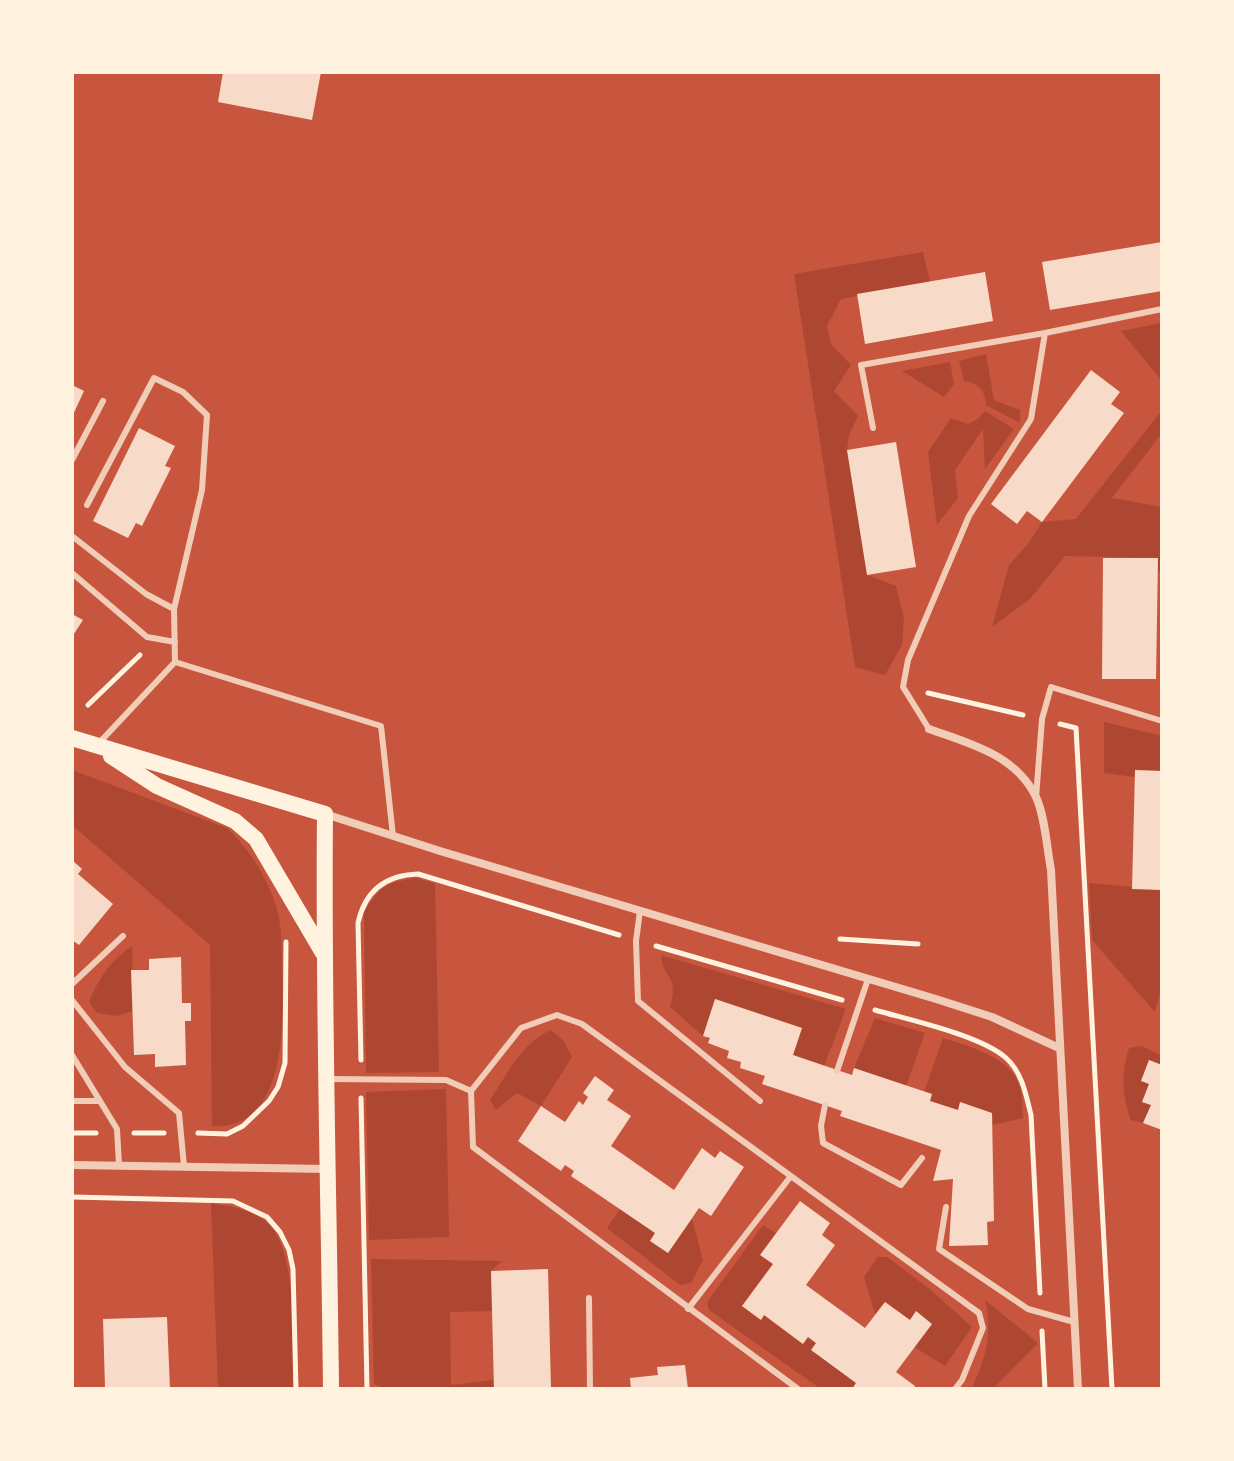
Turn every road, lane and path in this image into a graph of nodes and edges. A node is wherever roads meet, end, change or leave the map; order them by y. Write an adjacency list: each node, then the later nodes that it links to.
1 (1162, 309): 2 (lane)
2 (1045, 333): 4 (lane); 15 (lane)
3 (103, 401): 5 (lane)
4 (873, 428)
5 (72, 460)
6 (87, 505): 9 (lane)
7 (72, 536): 9 (lane)
8 (72, 573): 10 (lane)
9 (174, 609): 11 (lane)
10 (157, 639): 11 (lane); 13 (path)
11 (175, 642): 12 (lane)
12 (175, 662): 17 (lane); 20 (lane)
13 (88, 705)
14 (1162, 721): 18 (lane)
15 (929, 729): 18 (street)
16 (72, 738): 17 (main road)
17 (97, 746): 19 (main road); 26 (main road)
18 (1036, 798): 30 (street)
19 (325, 814): 20 (street); 26 (main road)
20 (393, 837): 21 (street)
21 (640, 911): 27 (street); 37 (lane)
22 (123, 936): 28 (lane)
23 (286, 939): 41 (path)
24 (840, 939): 25 (path)
25 (918, 944)
26 (323, 953): 33 (main road)
27 (868, 979): 30 (street); 32 (lane)
28 (72, 984)
29 (72, 1000): 41 (lane)
30 (1059, 1048): 52 (street)
31 (72, 1055): 36 (lane)
32 (837, 1071)
33 (328, 1079): 34 (lane); 46 (main road)
34 (471, 1091): 47 (lane); 51 (lane)
35 (72, 1101): 36 (lane)
36 (101, 1101): 40 (lane)
37 (760, 1101)
38 (825, 1105): 42 (lane)
39 (72, 1133): 40 (path)
40 (118, 1133): 41 (path); 44 (lane)
41 (181, 1133): 45 (lane)
42 (922, 1158)
43 (72, 1165): 44 (street)
44 (119, 1165): 45 (street)
45 (184, 1166): 46 (street)
46 (329, 1169): 54 (main road)
47 (791, 1176): 51 (lane); 57 (lane)
48 (72, 1197): 53 (path)
49 (946, 1207): 52 (lane)
50 (589, 1298): 55 (lane)
51 (688, 1309): 56 (lane)
52 (1074, 1322): 58 (street)
53 (296, 1389)
54 (332, 1389)
55 (590, 1389)
56 (798, 1389)
57 (955, 1389)
58 (1078, 1389)

